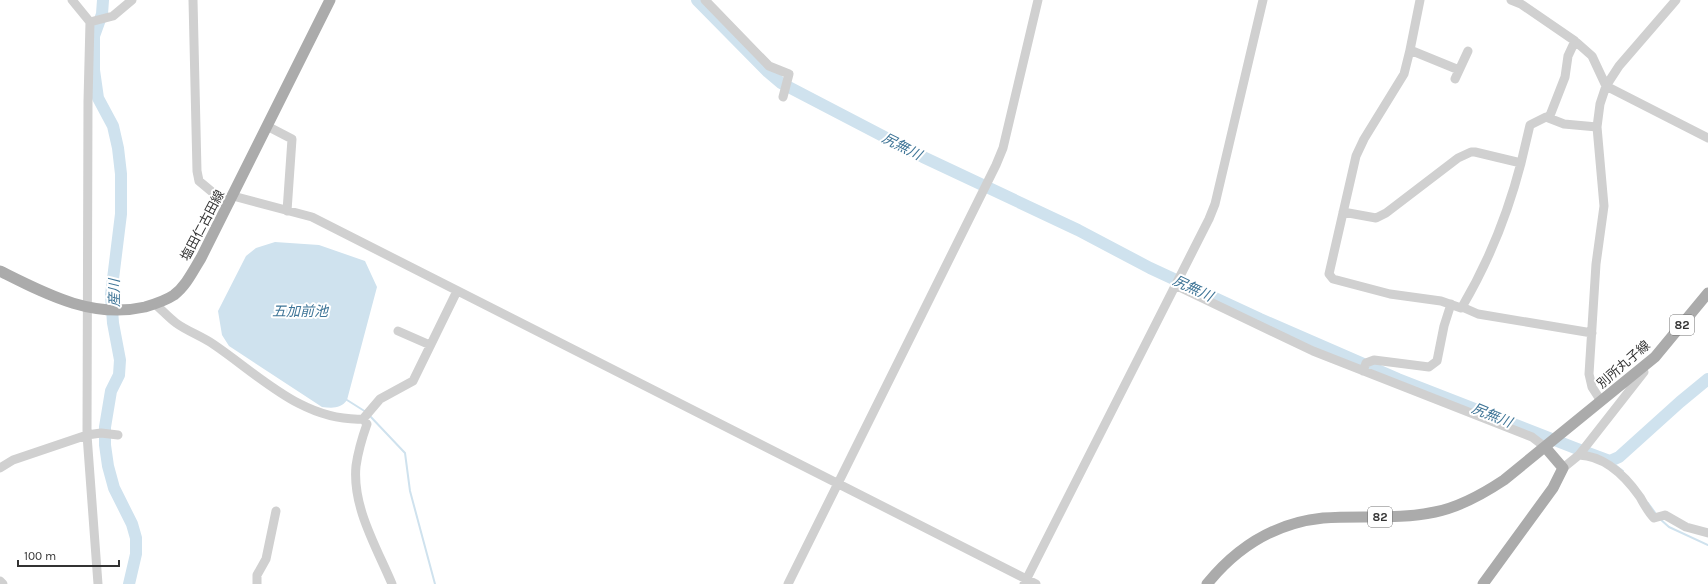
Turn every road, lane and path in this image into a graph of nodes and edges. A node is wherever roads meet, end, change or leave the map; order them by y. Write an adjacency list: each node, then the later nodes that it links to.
1 (72, 0): 11 (street)
2 (132, 0): 11 (street)
3 (193, 0): 22 (street)
4 (330, 0): 18 (main road, 塩田仁古田線)
5 (705, 0): 16 (street)
6 (1038, 0): 47 (street)
7 (1264, 0): 26 (street)
8 (1420, 0): 13 (street)
9 (1511, 0): 12 (street)
10 (1676, 0): 15 (street)
11 (93, 21): 31 (street)
12 (1575, 41): 15 (street); 17 (street)
13 (1410, 50): 14 (street); 24 (street)
14 (1468, 51)
15 (1606, 86): 19 (street); 20 (street)
16 (784, 94)
17 (1549, 118): 19 (street); 21 (street)
18 (267, 126): 22 (main road, 塩田仁古田線); 23 (street)
19 (1597, 127): 34 (street)
20 (1708, 138)
21 (1521, 163): 24 (street); 32 (street)
22 (232, 199): 23 (street); 29 (main road, 塩田仁古田線)
23 (287, 211): 27 (street)
24 (1343, 212): 30 (street)
25 (0, 271): 31 (main road, 塩田仁古田線)
26 (1175, 285): 36 (street); 51 (street)
27 (457, 291): 35 (street); 47 (street)
28 (1708, 293): 38 (main road, 別所丸子線 / 82)
29 (155, 304): 31 (main road, 塩田仁古田線); 40 (street)
30 (1451, 304): 32 (street); 36 (street)
31 (88, 307): 41 (street)
32 (1462, 307): 34 (street)
33 (398, 331): 35 (street)
34 (1592, 333): 39 (street)
35 (430, 345): 40 (street)
36 (1364, 367): 43 (street)
37 (1644, 372): 38 (street)
38 (1625, 388): 39 (main road, 別所丸子線 / 82); 44 (street)
39 (1601, 401): 43 (main road, 別所丸子線 / 82)
40 (363, 420): 55 (street)
41 (87, 435): 42 (street); 45 (street); 53 (street)
42 (118, 435)
43 (1553, 441): 46 (main road); 58 (main road, 別所丸子線 / 82)
44 (1582, 452): 46 (street); 49 (street)
45 (0, 468)
46 (1563, 468): 59 (main road)
47 (838, 484): 51 (street); 56 (street)
48 (276, 511): 54 (street)
49 (1708, 534)
50 (0, 581): 52 (street)
51 (1025, 582): 57 (street)
52 (3, 584)
53 (98, 584)
54 (257, 584)
55 (392, 584)
56 (788, 584)
57 (1036, 584)
58 (1207, 584)
59 (1483, 584)

